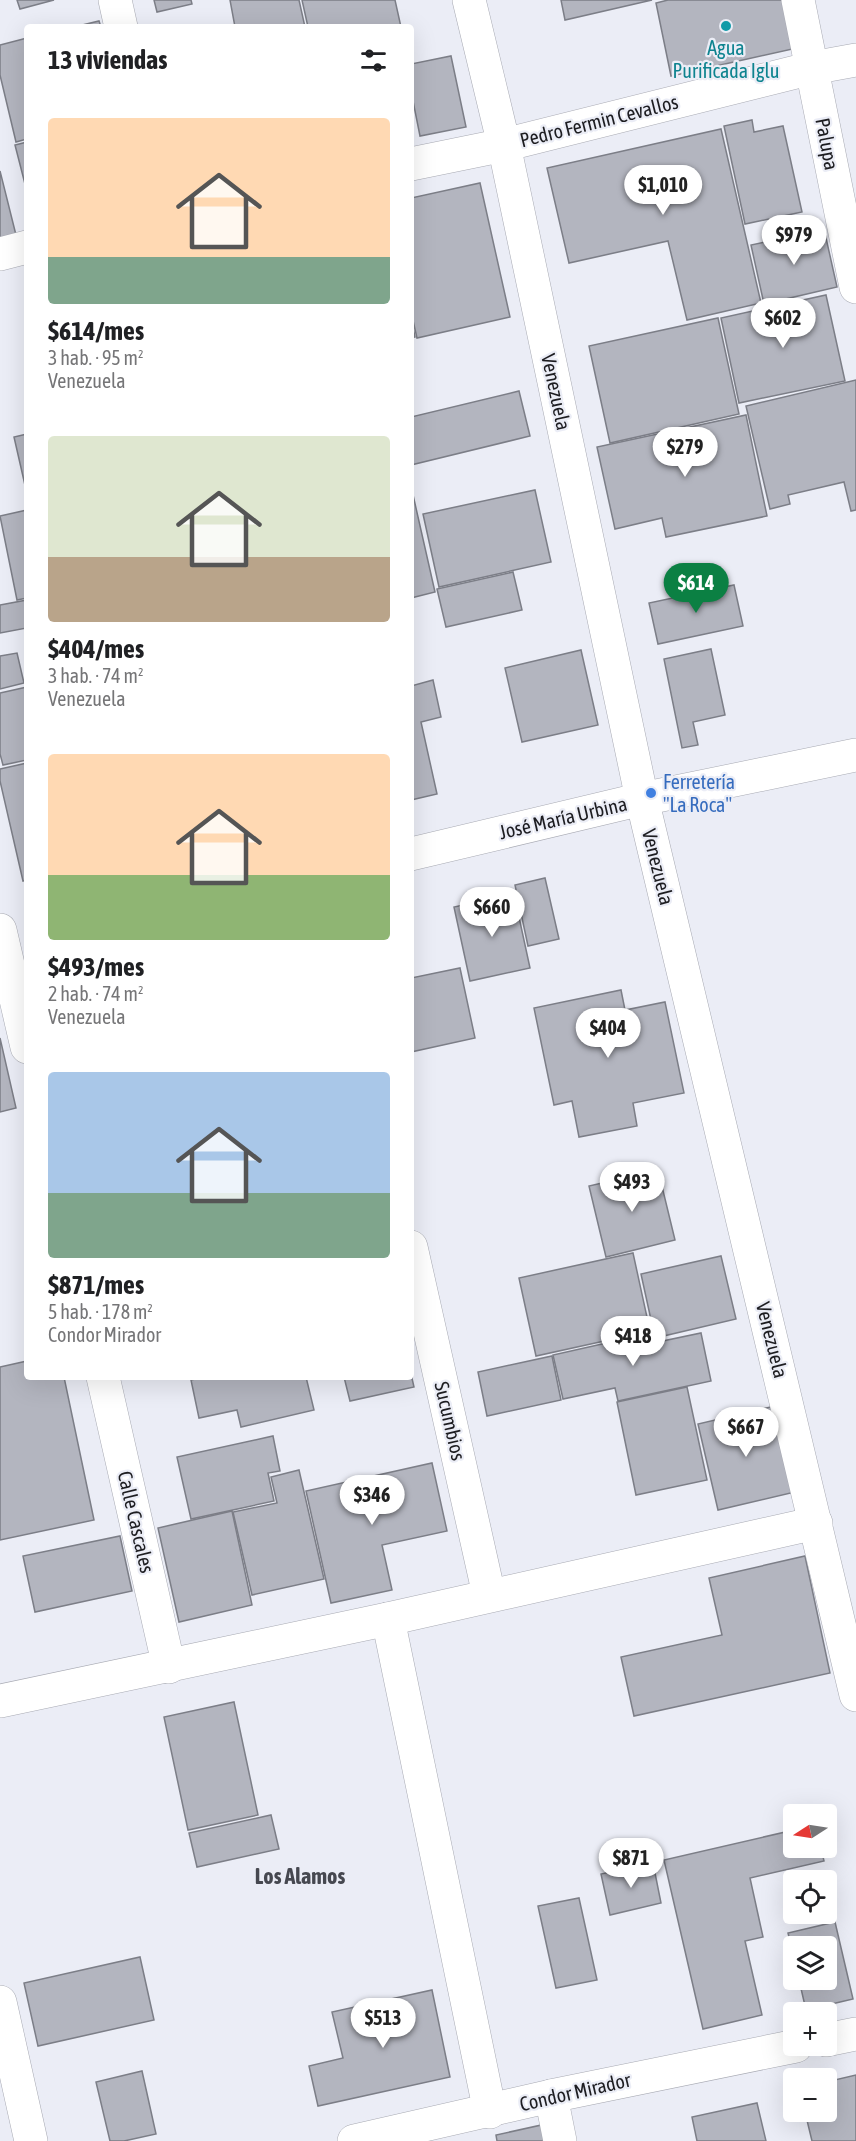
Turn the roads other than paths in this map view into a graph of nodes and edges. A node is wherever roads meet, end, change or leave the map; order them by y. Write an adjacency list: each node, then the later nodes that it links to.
1 (115, 0): 4 (street)
2 (469, 0): 7 (street, Venezuela)
3 (798, 0): 6 (street, Palupa)
4 (120, 24)
5 (856, 60): 6 (street, Pedro Fermin Cevallos)
6 (812, 68): 7 (street, Pedro Fermin Cevallos); 11 (street, Palupa)
7 (504, 145): 8 (street, Pedro Fermin Cevallos); 13 (street, Venezuela)
8 (414, 163)
9 (24, 248): 10 (street)
10 (0, 254)
11 (856, 287)
12 (856, 755): 13 (street, José María Urbina)
13 (642, 800): 14 (street, José María Urbina); 19 (street, Venezuela)
14 (414, 853)
15 (8, 943): 16 (street)
16 (24, 1031)
17 (414, 1260): 20 (street, Sucumbios)
18 (104, 1380): 22 (street, Calle Cascales)
19 (816, 1523): 20 (street); 23 (street, Venezuela)
20 (489, 1595): 21 (street)
21 (388, 1619): 22 (street); 30 (street)
22 (169, 1666): 24 (street)
23 (856, 1695)
24 (0, 1701)
25 (0, 2002): 31 (street)
26 (856, 2034): 27 (street)
27 (837, 2038)
28 (783, 2049): 29 (street, Condor Mirador)
29 (551, 2096): 30 (street, Condor Mirador); 33 (street)
30 (490, 2112): 32 (street, Condor Mirador)
31 (31, 2141)
32 (354, 2141)
33 (560, 2141)

